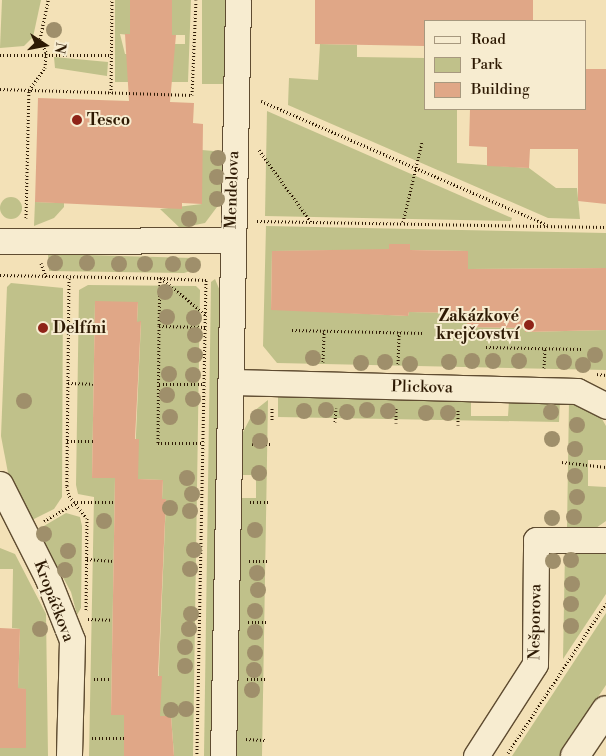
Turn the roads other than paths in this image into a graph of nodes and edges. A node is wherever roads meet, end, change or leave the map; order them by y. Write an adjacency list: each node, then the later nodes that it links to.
1 (238, 0): 2 (street, Mendelova)
2 (230, 240): 3 (street, Mendelova); 4 (street)
3 (0, 241)
4 (233, 382): 5 (street, Plickova); 10 (street)
5 (606, 406)
6 (0, 484): 9 (street, Kropáčkova)
7 (606, 540): 11 (street, Nešporova)
8 (606, 710): 12 (main road)
9 (69, 756)
10 (223, 756)
11 (476, 756)
12 (575, 756)

